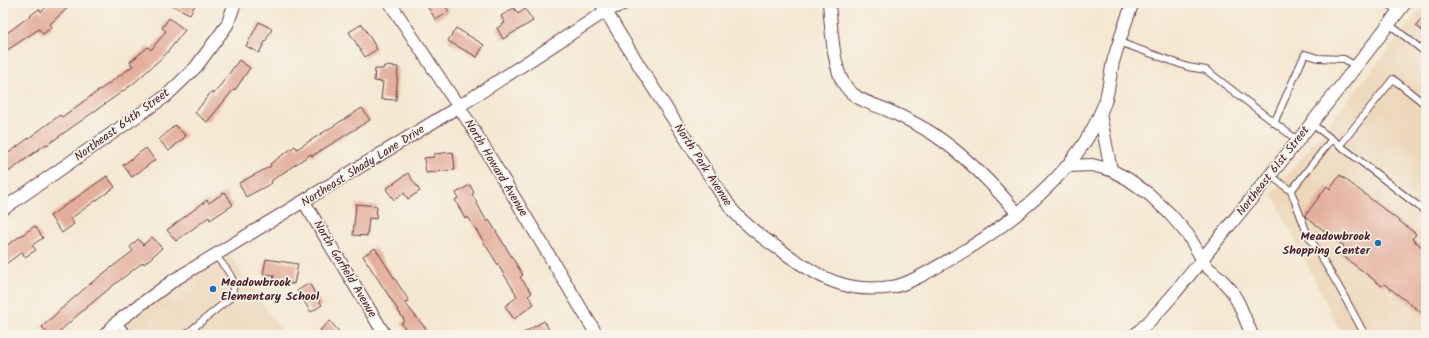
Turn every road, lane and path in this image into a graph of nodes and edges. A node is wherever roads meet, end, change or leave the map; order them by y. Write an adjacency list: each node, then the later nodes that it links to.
1 (235, 3): 28 (street, Northeast 64th Street)
2 (390, 3): 16 (street, North Howard Avenue)
3 (625, 3): 8 (street, Northeast Shady Lane Drive)
4 (829, 3): 30 (street)
5 (1125, 3): 10 (street)
6 (1133, 3): 10 (street, North Park Avenue)
7 (1387, 3): 9 (lane)
8 (604, 7): 16 (street, Northeast Shady Lane Drive); 30 (street, North Park Avenue)
9 (1401, 7): 11 (street, Northeast 61st Street)
10 (1127, 18): 12 (street, North Park Avenue)
11 (1389, 24): 13 (lane); 14 (street, Northeast 61st Street)
12 (1119, 42): 17 (street, North Park Avenue); 18 (lane)
13 (1426, 53)
14 (1356, 66): 18 (lane); 19 (street, Northeast 61st Street)
15 (1426, 105): 22 (lane)
16 (458, 107): 27 (street, Northeast Shady Lane Drive); 38 (street, North Howard Avenue)
17 (1100, 114): 23 (street, North Park Avenue); 24 (street)
18 (1274, 123): 21 (lane)
19 (1311, 123): 20 (lane); 21 (street, Northeast 61st Street)
20 (1332, 139): 22 (lane); 26 (lane)
21 (1297, 140): 25 (street, Northeast 61st Street)
22 (1340, 145): 29 (lane)
23 (1068, 166): 24 (street); 30 (street, North Park Avenue)
24 (1111, 170): 32 (street)
25 (1270, 175): 26 (lane); 32 (street, Northeast 61st Street)
26 (1291, 191): 41 (lane)
27 (304, 202): 31 (street, Northeast Shady Lane Drive); 37 (street, North Garfield Avenue)
28 (3, 210)
29 (1426, 212)
30 (1017, 213)
31 (215, 255): 33 (street, Northeast Shady Lane Drive); 36 (lane)
32 (1202, 259): 39 (street, Northeast 61st Street); 40 (street)
33 (117, 322): 34 (street, Northeast Shady Lane Drive); 35 (lane)
34 (105, 335)
35 (128, 335)
36 (186, 335)
37 (385, 335)
38 (597, 335)
39 (1135, 335)
40 (1252, 335)
41 (1365, 335)

